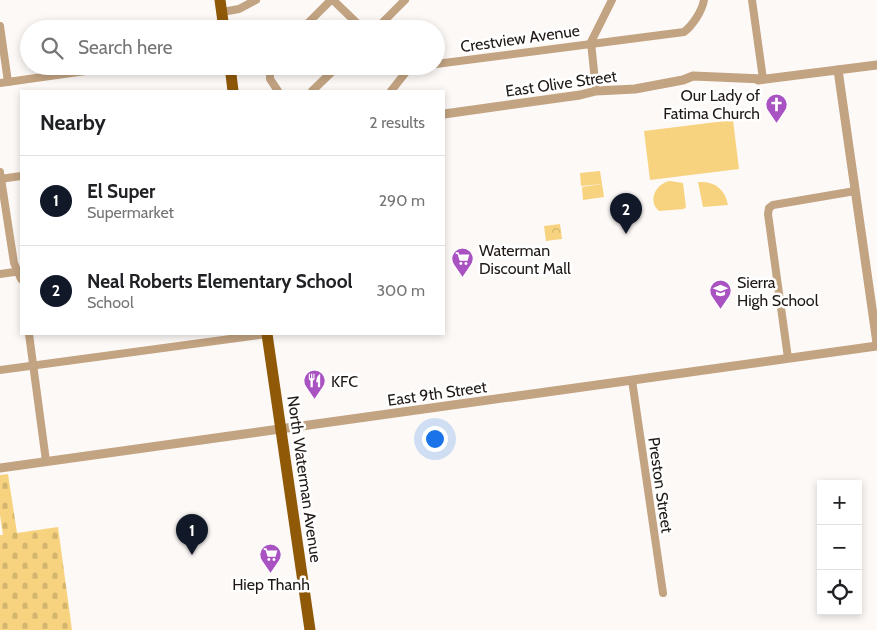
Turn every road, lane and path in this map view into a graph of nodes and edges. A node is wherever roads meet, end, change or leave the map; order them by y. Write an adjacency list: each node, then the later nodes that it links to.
1 (220, 0): 8 (main road)
2 (256, 0): 8 (street)
3 (332, 0): 10 (street); 11 (street)
4 (405, 0): 12 (street)
5 (612, 0): 14 (street, Crestview Avenue)
6 (704, 0): 14 (street)
7 (752, 0): 23 (street)
8 (222, 12): 9 (main road)
9 (223, 20)
10 (311, 20)
11 (354, 20)
12 (385, 20)
13 (0, 26): 24 (street)
14 (591, 42): 15 (street, Crestview Avenue); 29 (street)
15 (445, 63)
16 (877, 65): 17 (street, East Olive Street)
17 (838, 70): 23 (street, East Olive Street); 33 (street)
18 (59, 75): 24 (street)
19 (231, 75): 25 (main road)
20 (270, 75): 26 (street)
21 (329, 75): 27 (street)
22 (405, 75): 28 (street)
23 (763, 79): 29 (street, East Olive Street)
24 (4, 83)
25 (233, 90)
26 (277, 90)
27 (313, 90)
28 (392, 90)
29 (596, 91): 30 (street, East Olive Street)
30 (445, 114)
31 (0, 176): 32 (street); 35 (street)
32 (20, 176)
33 (856, 191): 39 (street); 40 (street)
34 (0, 274): 35 (street)
35 (20, 274)
36 (29, 335): 41 (street)
37 (259, 335): 41 (street)
38 (267, 335): 44 (main road, North Waterman Avenue)
39 (877, 344): 40 (street, East 9th Street)
40 (788, 358): 43 (street, East 9th Street)
41 (34, 365): 42 (street); 45 (street)
42 (0, 370)
43 (632, 380): 44 (street, East 9th Street); 47 (street, Preston Street)
44 (281, 430): 45 (street, East 9th Street); 48 (main road, North Waterman Avenue)
45 (46, 461): 46 (street, East 9th Street)
46 (0, 468)
47 (663, 593)
48 (310, 630)

